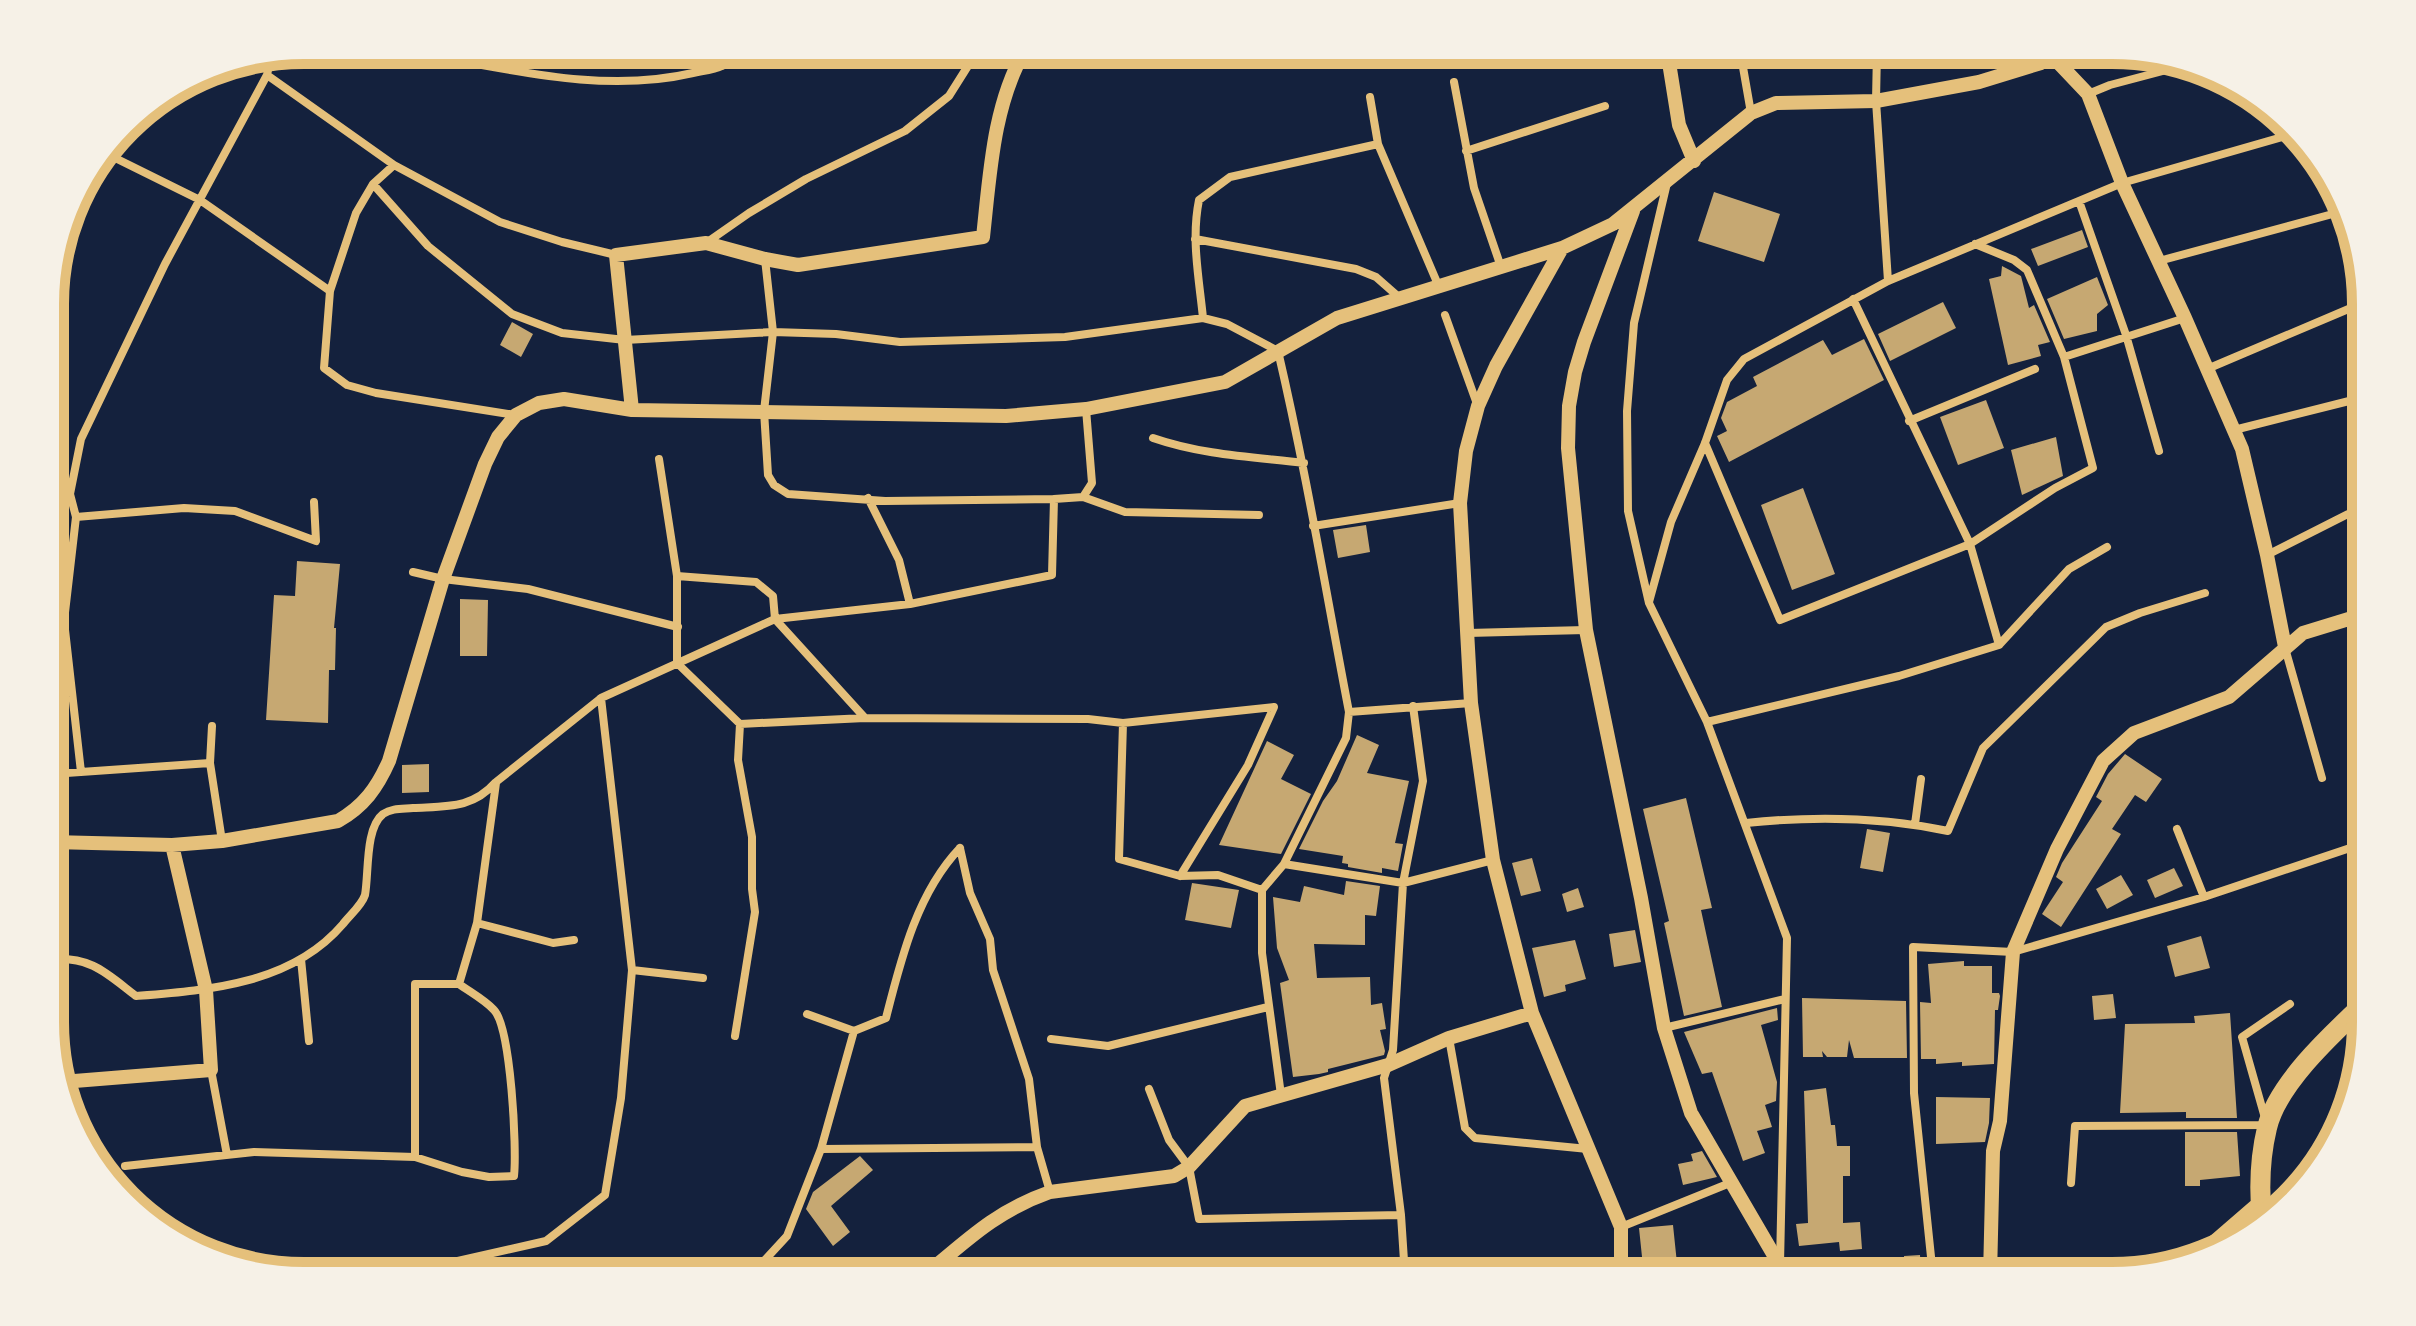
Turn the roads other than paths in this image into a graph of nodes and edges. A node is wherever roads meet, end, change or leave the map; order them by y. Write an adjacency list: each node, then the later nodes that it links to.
1 (1669, 64): 23 (street)
2 (1742, 64): 18 (street)
3 (1877, 64): 16 (street)
4 (2038, 64): 16 (street)
5 (2062, 64): 14 (street)
6 (480, 65): 7 (street)
7 (723, 65)
8 (969, 65): 33 (street)
9 (1017, 65): 37 (street)
10 (269, 68): 12 (street)
11 (2165, 71): 14 (street)
12 (267, 75): 24 (street); 28 (street)
13 (1454, 82): 21 (street)
14 (2088, 94): 26 (street)
15 (1370, 97): 20 (street)
16 (1876, 101): 18 (street); 40 (street)
17 (1605, 106): 21 (street)
18 (1751, 113): 23 (street)
19 (2284, 137): 26 (street)
20 (1378, 144): 32 (street); 41 (street)
21 (1466, 151): 39 (street)
22 (114, 158): 28 (street)
23 (1694, 161): 25 (street)
24 (394, 165): 27 (street); 36 (street)
25 (1667, 183): 30 (street); 87 (street)
26 (2122, 183): 29 (street); 38 (street)
27 (373, 184): 42 (street); 51 (street)
28 (200, 200): 42 (street); 70 (street)
29 (2079, 201): 34 (street); 50 (street)
30 (1633, 211): 35 (street); 94 (street)
31 (2335, 214): 38 (street)
32 (1195, 239): 43 (street); 47 (street)
33 (706, 243): 36 (street); 37 (street)
34 (1975, 244): 40 (street); 53 (street)
35 (1562, 248): 39 (street); 57 (street)
36 (616, 255): 51 (street)
37 (765, 259): 49 (street)
38 (2159, 261): 48 (street)
39 (1501, 267): 41 (street)
40 (1888, 281): 44 (street)
41 (1439, 287): 43 (street)
42 (330, 291): 61 (street)
43 (1402, 299): 52 (street)
44 (1853, 299): 62 (street); 65 (street)
45 (2352, 308): 55 (street)
46 (1445, 315): 57 (street)
47 (1203, 318): 49 (street); 52 (street)
48 (2185, 318): 50 (street); 55 (street)
49 (773, 332): 51 (street); 60 (street)
50 (2126, 335): 53 (street); 66 (street)
51 (625, 340): 59 (street)
52 (1278, 351): 58 (street); 68 (street)
53 (2064, 357): 80 (street)
54 (2035, 369): 62 (street)
55 (2207, 369): 63 (street)
56 (2352, 400): 63 (street)
57 (1478, 406): 75 (street)
58 (1086, 409): 60 (street); 71 (street)
59 (632, 410): 60 (street); 61 (street)
60 (764, 411): 72 (street)
61 (516, 415): 85 (street)
62 (1909, 421): 80 (street)
63 (2234, 430): 82 (street)
64 (1153, 438): 68 (street)
65 (1705, 443): 80 (street); 87 (street)
66 (2159, 451)
67 (659, 459): 84 (street)
68 (1304, 463): 79 (street)
69 (65, 493): 70 (street)
70 (70, 494): 77 (street)
71 (1083, 497): 73 (street); 76 (street)
72 (868, 498): 73 (street); 88 (street)
73 (1054, 499): 88 (street)
74 (314, 502): 77 (street)
75 (1460, 503): 79 (street); 95 (street)
76 (1259, 515)
77 (76, 517): 89 (street)
78 (2352, 518): 82 (street)
79 (1313, 526): 104 (street)
80 (1970, 544): 96 (street)
81 (2107, 547): 96 (street)
82 (2267, 555): 97 (street)
83 (413, 572): 85 (street)
84 (677, 576): 91 (street); 93 (street)
85 (443, 579): 93 (street); 119 (street)
86 (2205, 593): 117 (street)
87 (1649, 603): 106 (street)
88 (910, 604): 91 (street)
89 (65, 616)
90 (2352, 618): 97 (street)
91 (775, 619): 98 (street); 105 (street)
92 (65, 627): 100 (street)
93 (678, 627): 98 (street)
94 (1586, 630): 95 (street); 144 (street)
95 (1468, 633): 102 (street)
96 (1999, 645): 106 (street)
97 (2285, 647): 113 (street); 131 (street)
98 (677, 663): 101 (street); 108 (street)
99 (64, 693): 100 (street)
100 (71, 693): 111 (street)
101 (601, 698): 115 (street); 134 (street)
102 (1471, 703): 103 (street); 123 (street)
103 (1413, 706): 104 (street); 126 (street)
104 (1349, 712): 124 (street)
105 (865, 718): 107 (street); 108 (street)
106 (1707, 722): 116 (street)
107 (1123, 723): 125 (street); 125 (street)
108 (740, 724): 146 (street)
109 (212, 726): 110 (street)
110 (210, 763): 111 (street); 119 (street)
111 (81, 772): 112 (street)
112 (64, 773)
113 (2322, 778)
114 (1921, 779): 117 (street)
115 (496, 782): 129 (street); 133 (street)
116 (1746, 823): 117 (street); 138 (street)
117 (1915, 824)
118 (2177, 829): 128 (street)
119 (222, 841): 121 (street)
120 (64, 842): 121 (street)
121 (172, 845): 137 (street)
122 (2352, 847): 128 (street)
123 (1493, 860): 126 (street); 141 (street)
124 (1284, 864): 126 (street); 127 (street)
125 (1180, 876): 127 (street)
126 (1403, 883): 150 (street)
127 (1262, 890): 140 (street)
128 (2204, 897): 131 (street)
129 (477, 923): 130 (street); 136 (street)
130 (574, 940)
131 (2013, 952): 173 (street); 174 (street)
132 (64, 958): 137 (street)
133 (301, 959): 137 (street); 149 (street)
134 (632, 970): 135 (street); 175 (street)
135 (703, 978)
136 (459, 984): 160 (street); 160 (street)
137 (206, 990): 151 (street)
138 (1785, 999): 144 (street); 172 (street)
139 (2290, 1004): 155 (street)
140 (1268, 1007): 148 (street); 154 (street)
141 (1532, 1013): 147 (street); 158 (street)
142 (807, 1014): 145 (street)
143 (2352, 1015): 155 (main road)
144 (1664, 1028): 163 (street)
145 (854, 1031): 156 (street); 157 (street)
146 (735, 1036)
147 (1449, 1038): 150 (street); 158 (street)
148 (1051, 1039)
149 (309, 1041)
150 (1388, 1065): 154 (street); 167 (street)
151 (211, 1070): 152 (street); 159 (street)
152 (71, 1081)
153 (1149, 1089): 162 (street)
154 (1281, 1095): 162 (street)
155 (2267, 1125): 164 (street); 166 (main road)
156 (1037, 1147): 157 (street); 165 (street)
157 (821, 1149): 176 (street)
158 (1588, 1149): 168 (street)
159 (227, 1155): 160 (street); 161 (street)
160 (415, 1157)
161 (125, 1166)
162 (1189, 1167): 165 (street); 167 (street)
163 (1730, 1183): 168 (street); 171 (street)
164 (2071, 1183)
165 (1050, 1192): 177 (street)
166 (2261, 1210)
167 (1401, 1215): 169 (street)
168 (1621, 1227): 170 (street)
169 (1404, 1261)
170 (1621, 1261)
171 (1777, 1261)
172 (1783, 1261)
173 (1931, 1261)
174 (1990, 1261)
175 (453, 1262)
176 (763, 1262)
177 (941, 1262)

